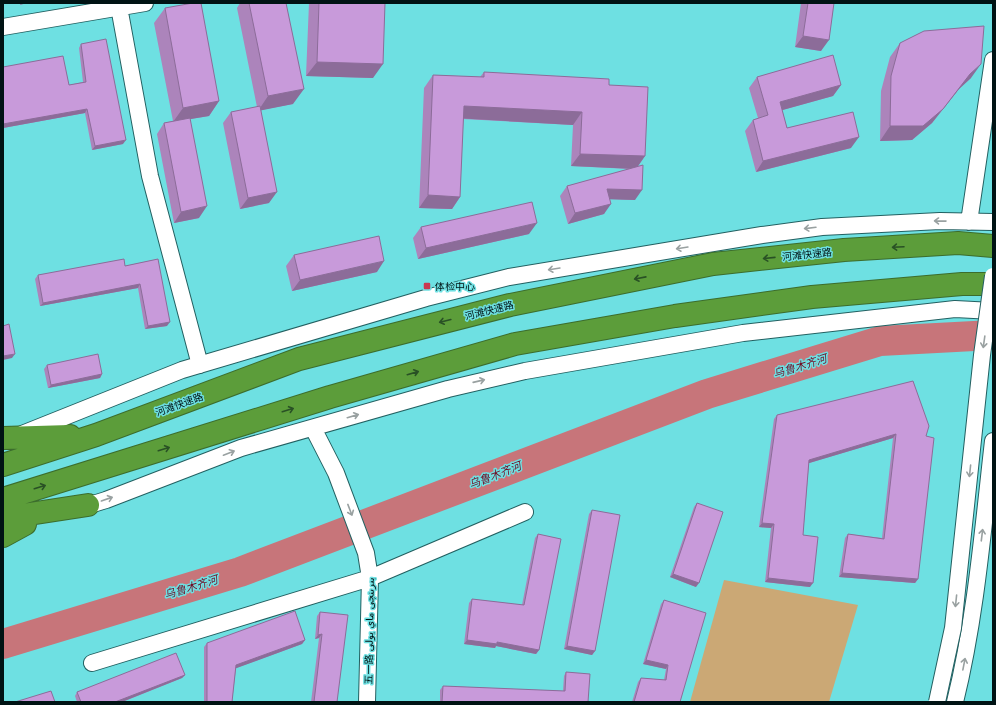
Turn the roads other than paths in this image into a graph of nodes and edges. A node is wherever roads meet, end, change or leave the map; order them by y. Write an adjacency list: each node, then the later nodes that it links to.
1 (145, 3): 2 (street)
2 (119, 7): 3 (street); 11 (street)
3 (3, 27)
4 (993, 60): 5 (street)
5 (969, 222): 6 (street); 11 (street, one-way to 11)
6 (993, 222)
7 (993, 246): 13 (highway, 河滩快速路, one-way to 13)
8 (993, 276): 27 (street, one-way to 27, bridge)
9 (993, 284): 17 (highway, one-way to 9)
10 (993, 311): 12 (street, one-way to 10)
11 (200, 365): 14 (street)
12 (313, 428): 18 (street, one-way to 12); 24 (street, 五一路 بىرىنچى ماي يولى, one-way to 24)
13 (96, 435): 14 (highway); 16 (highway, 河滩快速路)
14 (6, 438)
15 (993, 441): 28 (street, one-way to 15)
16 (3, 465)
17 (3, 499)
18 (88, 505): 20 (highway); 21 (street)
19 (525, 512): 24 (street)
20 (3, 518)
21 (25, 524): 22 (street); 23 (highway)
22 (3, 530)
23 (3, 536)
24 (370, 578): 25 (street); 26 (street, 五一路 بىرىنچى ماي يولى)
25 (92, 663)
26 (367, 702)
27 (937, 702)
28 (955, 702)

